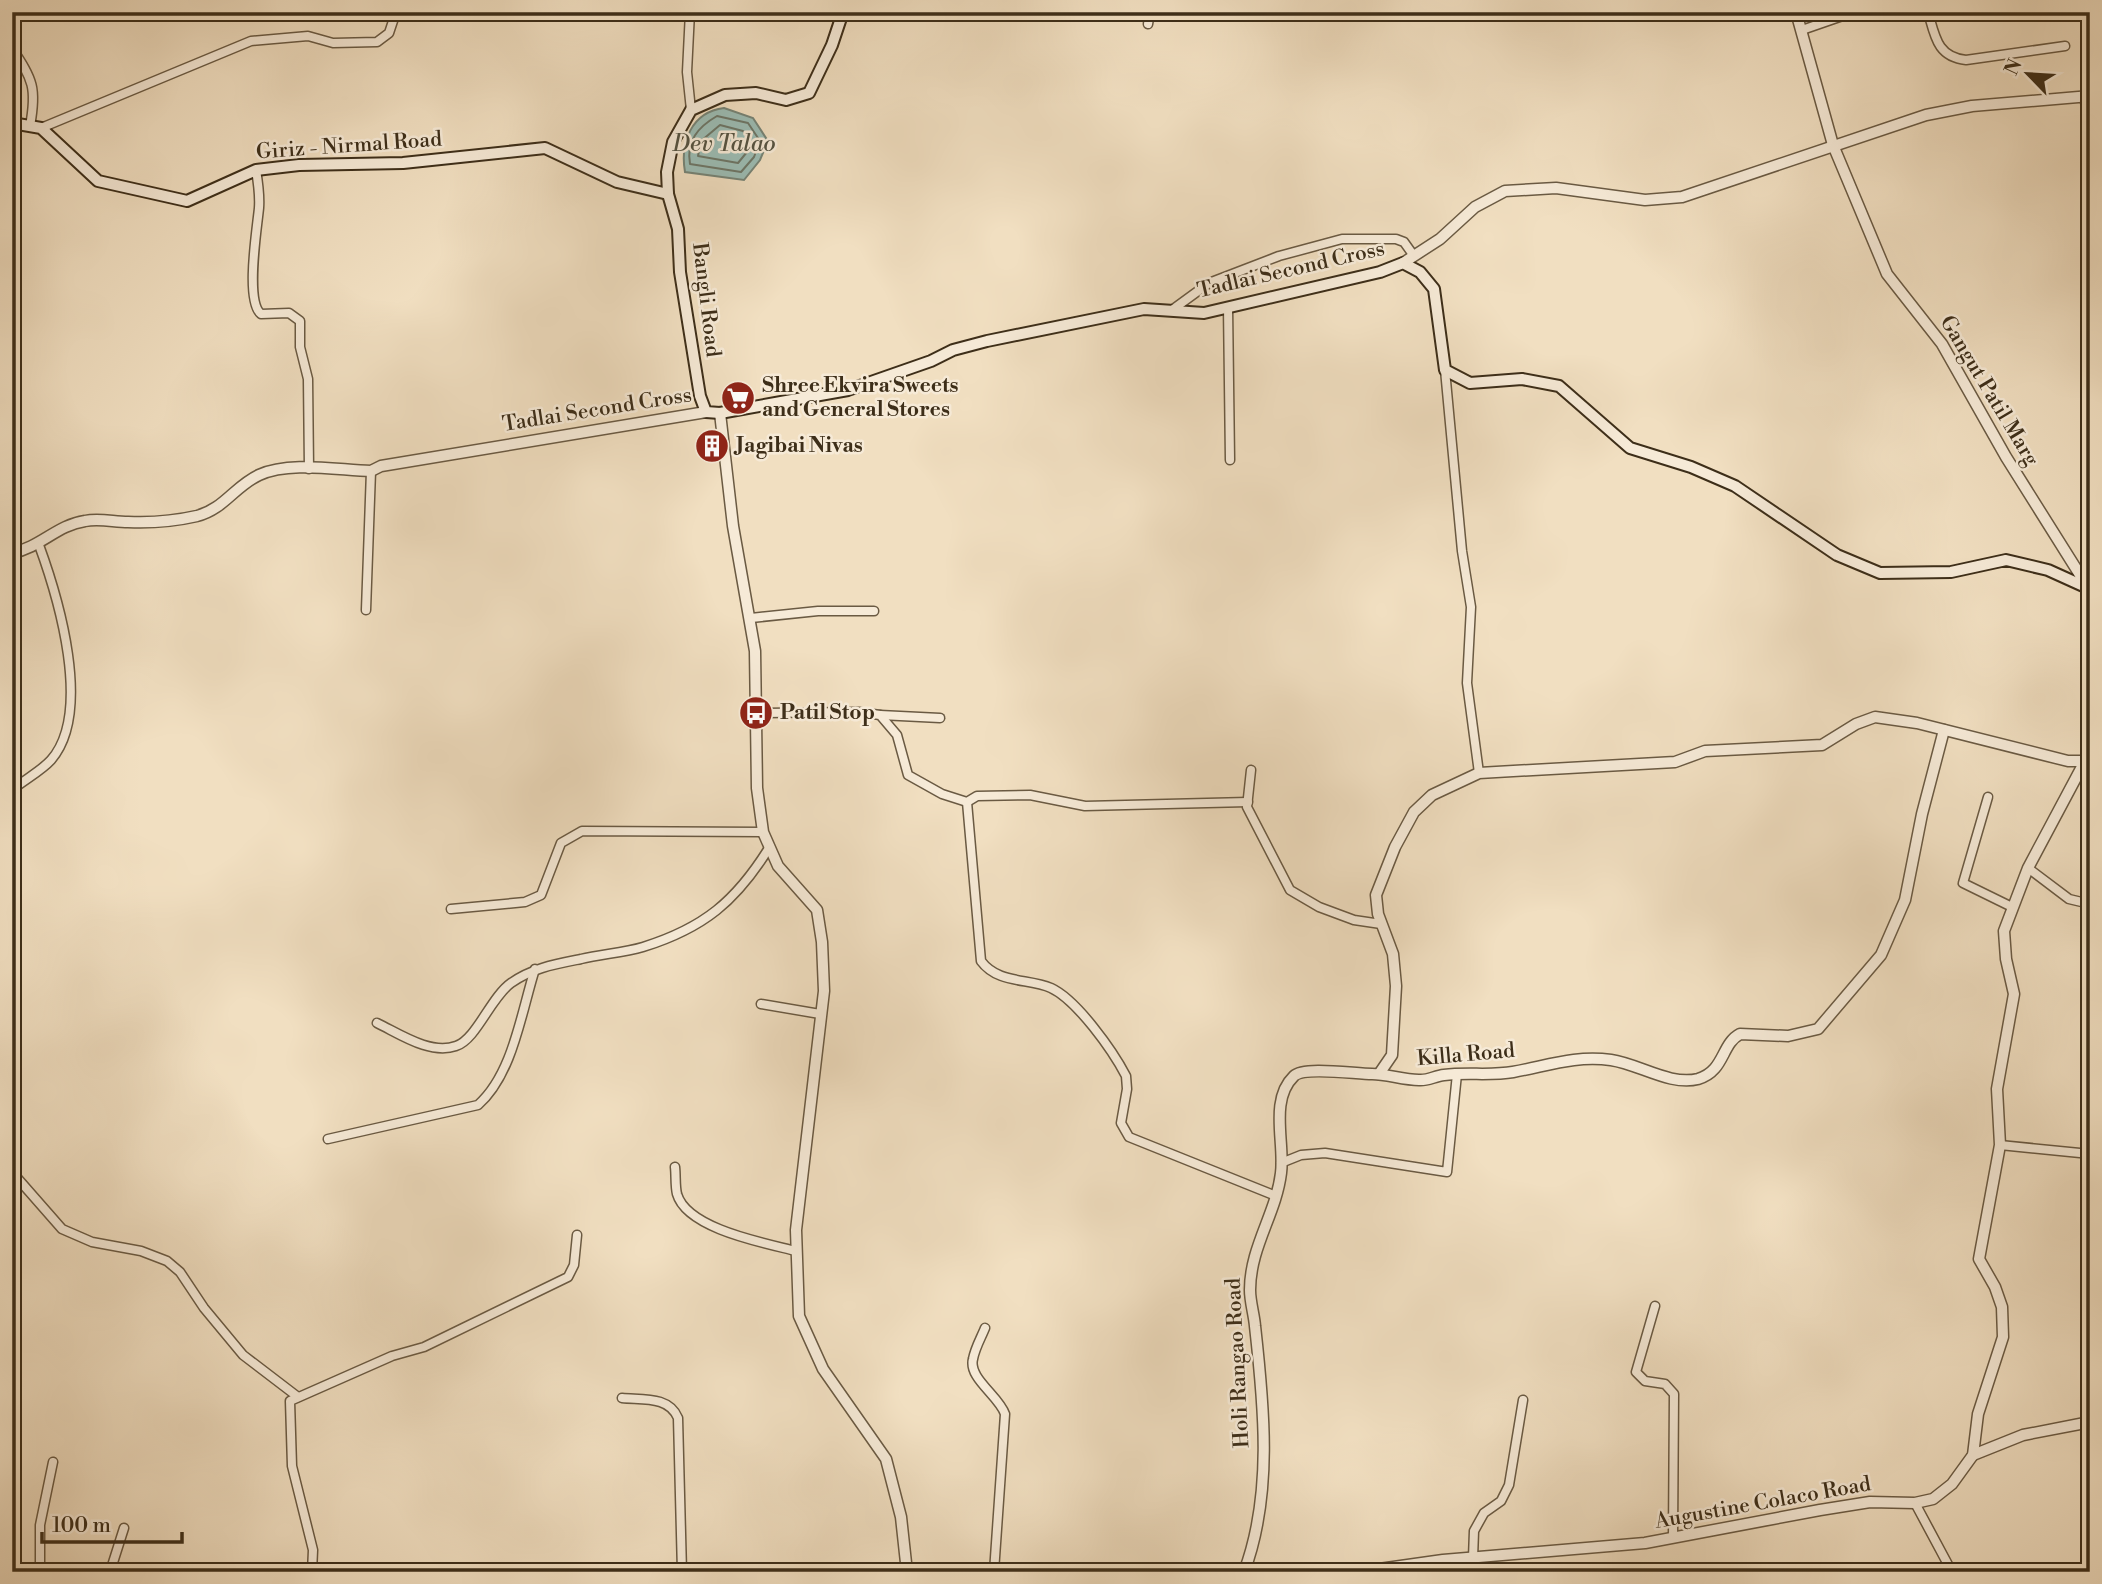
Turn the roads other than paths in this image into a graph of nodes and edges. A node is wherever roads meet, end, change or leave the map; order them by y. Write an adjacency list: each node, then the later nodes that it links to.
1 (396, 12): 16 (street)
2 (690, 12): 13 (street)
3 (843, 12): 13 (main road)
4 (1149, 12): 8 (street)
5 (1796, 12): 9 (street, Gangut Patil Marg)
6 (1854, 12): 9 (street)
7 (1928, 12): 10 (street)
8 (1148, 24)
9 (1802, 30): 17 (street, Gangut Patil Marg)
10 (2065, 46)
11 (12, 48): 16 (street)
12 (2087, 97): 15 (street); 17 (street, Tadlai Second Cross)
13 (691, 110): 19 (main road, Bangli Road)
14 (12, 123): 16 (main road)
15 (2090, 125)
16 (36, 127): 18 (main road, Giriz - Nirmal Road)
17 (1833, 145): 20 (street, Tadlai Second Cross); 32 (street, Gangut Patil Marg)
18 (256, 170): 19 (main road, Giriz - Nirmal Road); 28 (street)
19 (668, 194): 25 (main road, Bangli Road)
20 (1413, 256): 21 (street, Tadlai Second Cross); 23 (street)
21 (1403, 263): 22 (main road, Tadlai Second Cross); 24 (main road, Tadlai Second Cross)
22 (1228, 307): 23 (main road, Tadlai Second Cross); 27 (street)
23 (1172, 310): 26 (main road, Tadlai Second Cross)
24 (1445, 370): 32 (main road); 42 (street)
25 (706, 412): 26 (main road, Tadlai Second Cross); 29 (street, Tadlai Second Cross)
26 (720, 413): 35 (street)
27 (1230, 460)
28 (309, 469): 29 (street, Tadlai Second Cross); 30 (street, Tadlai Second Cross)
29 (371, 471): 33 (street)
30 (39, 545): 31 (street, Tadlai Second Cross); 43 (street)
31 (12, 553)
32 (2088, 588)
33 (366, 610)
34 (874, 611): 35 (street)
35 (751, 618): 36 (street)
36 (756, 713): 37 (street); 47 (street)
37 (880, 715): 38 (street); 45 (street)
38 (940, 718)
39 (1944, 730): 40 (street, Killa Road); 42 (street, Killa Road); 59 (street, Killa Road)
40 (2087, 761): 49 (street, Augustine Colaco Road)
41 (1251, 770): 46 (street)
42 (1479, 773): 53 (street, Killa Road)
43 (12, 790)
44 (1988, 797): 51 (street)
45 (967, 802): 46 (street); 66 (street)
46 (1248, 802): 53 (street)
47 (763, 832): 48 (street); 52 (street)
48 (769, 848): 54 (street); 56 (street)
49 (2028, 868): 50 (street); 51 (street, Augustine Colaco Road)
50 (2090, 904)
51 (2012, 907): 61 (street, Augustine Colaco Road)
52 (451, 909)
53 (1381, 924): 58 (street, Killa Road)
54 (535, 969): 57 (street); 60 (street)
55 (761, 1004): 56 (street)
56 (820, 1014): 68 (street)
57 (377, 1023)
58 (1379, 1074): 59 (street, Killa Road); 63 (street, Holi Rangao Road)
59 (1457, 1074): 63 (street)
60 (328, 1139)
61 (2000, 1145): 62 (street); 75 (street, Augustine Colaco Road)
62 (2090, 1154)
63 (1281, 1163): 66 (street, Holi Rangao Road)
64 (675, 1167): 68 (street)
65 (12, 1172): 71 (street)
66 (1276, 1196): 87 (street, Holi Rangao Road)
67 (577, 1235): 71 (street)
68 (796, 1251): 85 (street)
69 (1655, 1306): 79 (street)
70 (985, 1328): 86 (street)
71 (298, 1397): 83 (street)
72 (622, 1398): 84 (street)
73 (1523, 1400): 80 (street)
74 (2090, 1422): 75 (street)
75 (1973, 1455): 77 (street, Augustine Colaco Road)
76 (53, 1462): 81 (street)
77 (1915, 1503): 79 (street, Augustine Colaco Road); 89 (street)
78 (124, 1528): 82 (street)
79 (1673, 1538): 80 (street, Augustine Colaco Road)
80 (1473, 1558): 88 (street, Augustine Colaco Road)
81 (40, 1572)
82 (110, 1572)
83 (312, 1572)
84 (682, 1572)
85 (907, 1572)
86 (994, 1572)
87 (1244, 1572)
88 (1358, 1572)
89 (1952, 1572)

